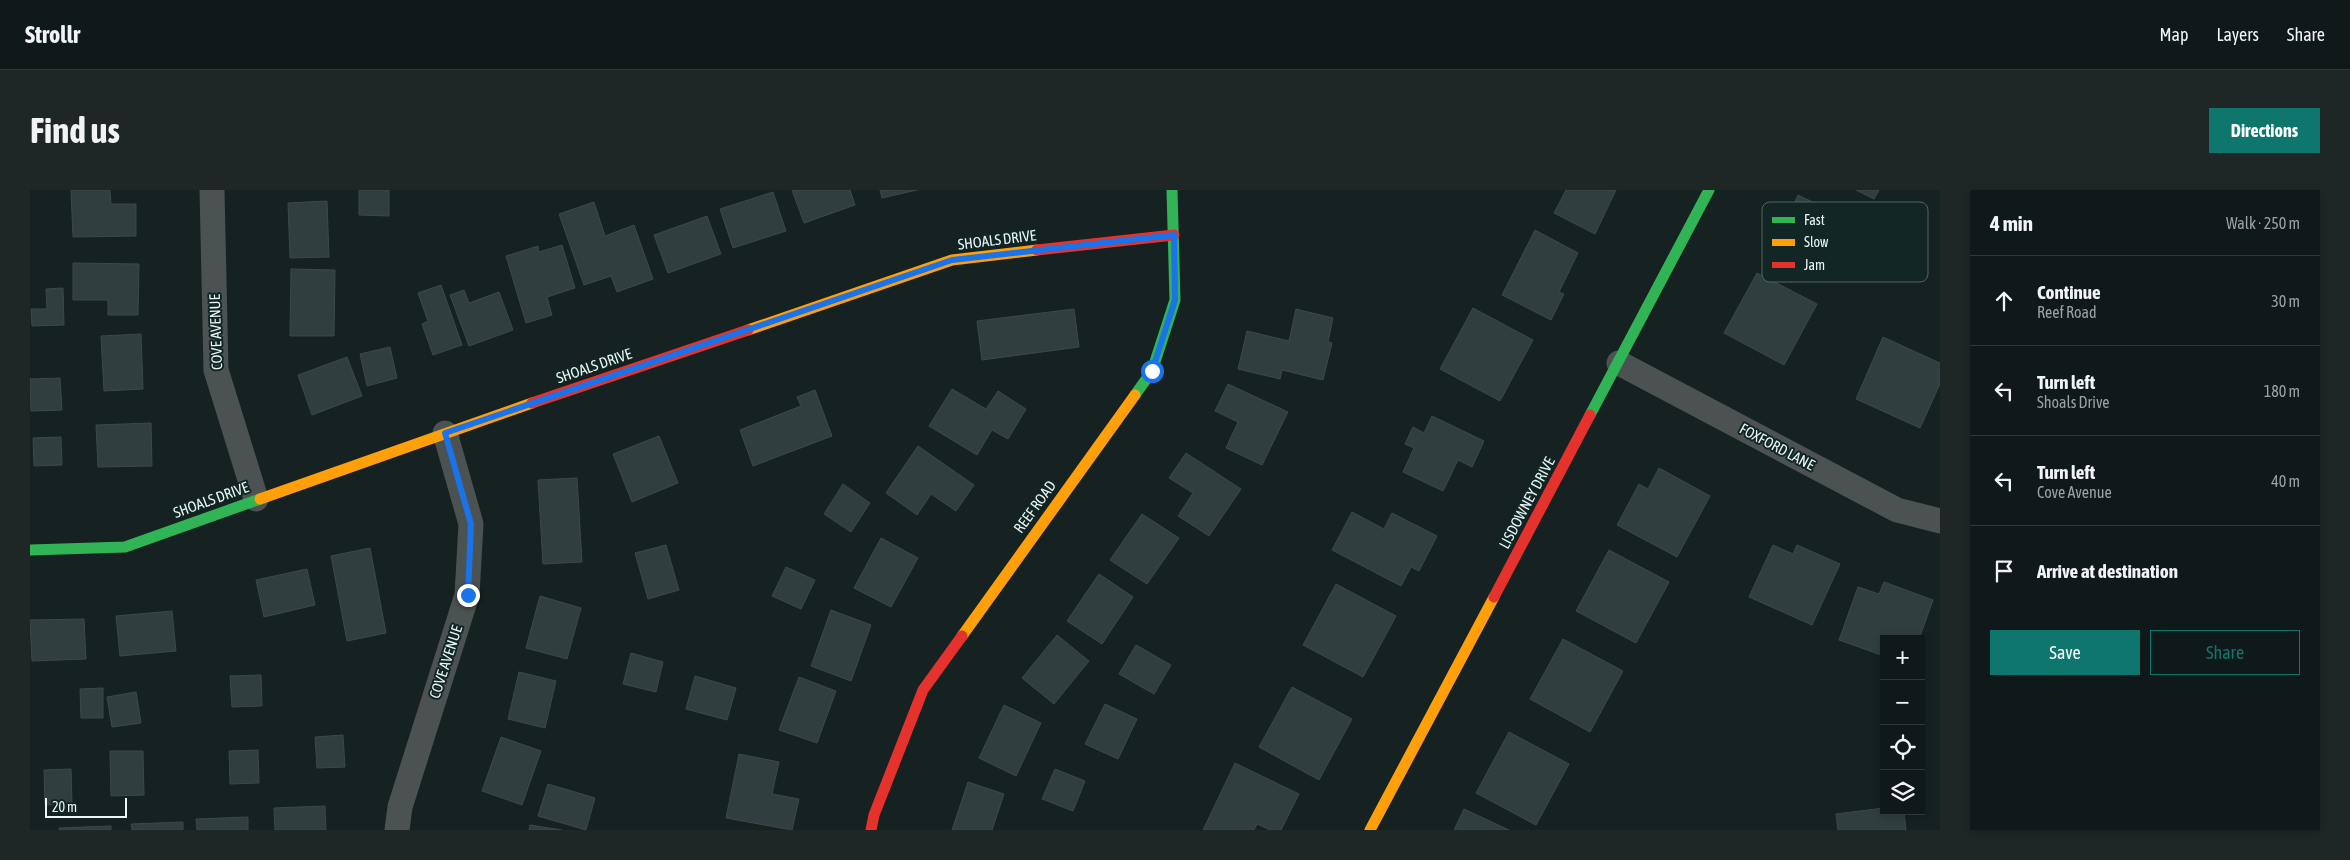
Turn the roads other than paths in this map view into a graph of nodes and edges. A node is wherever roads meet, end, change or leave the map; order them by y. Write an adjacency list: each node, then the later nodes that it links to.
1 (212, 190): 7 (street, COVE AVENUE)
2 (1172, 190): 4 (street, REEF ROAD)
3 (1709, 190): 5 (street, LISDOWNEY DRIVE)
4 (1174, 235): 6 (street, SHOALS DRIVE); 11 (street, REEF ROAD)
5 (1618, 363): 8 (street, FOXFORD LANE); 12 (street, LISDOWNEY DRIVE)
6 (445, 433): 7 (street, SHOALS DRIVE); 10 (street, COVE AVENUE)
7 (256, 499): 9 (street, SHOALS DRIVE)
8 (1940, 521)
9 (30, 550)
10 (397, 830)
11 (871, 830)
12 (1370, 830)

